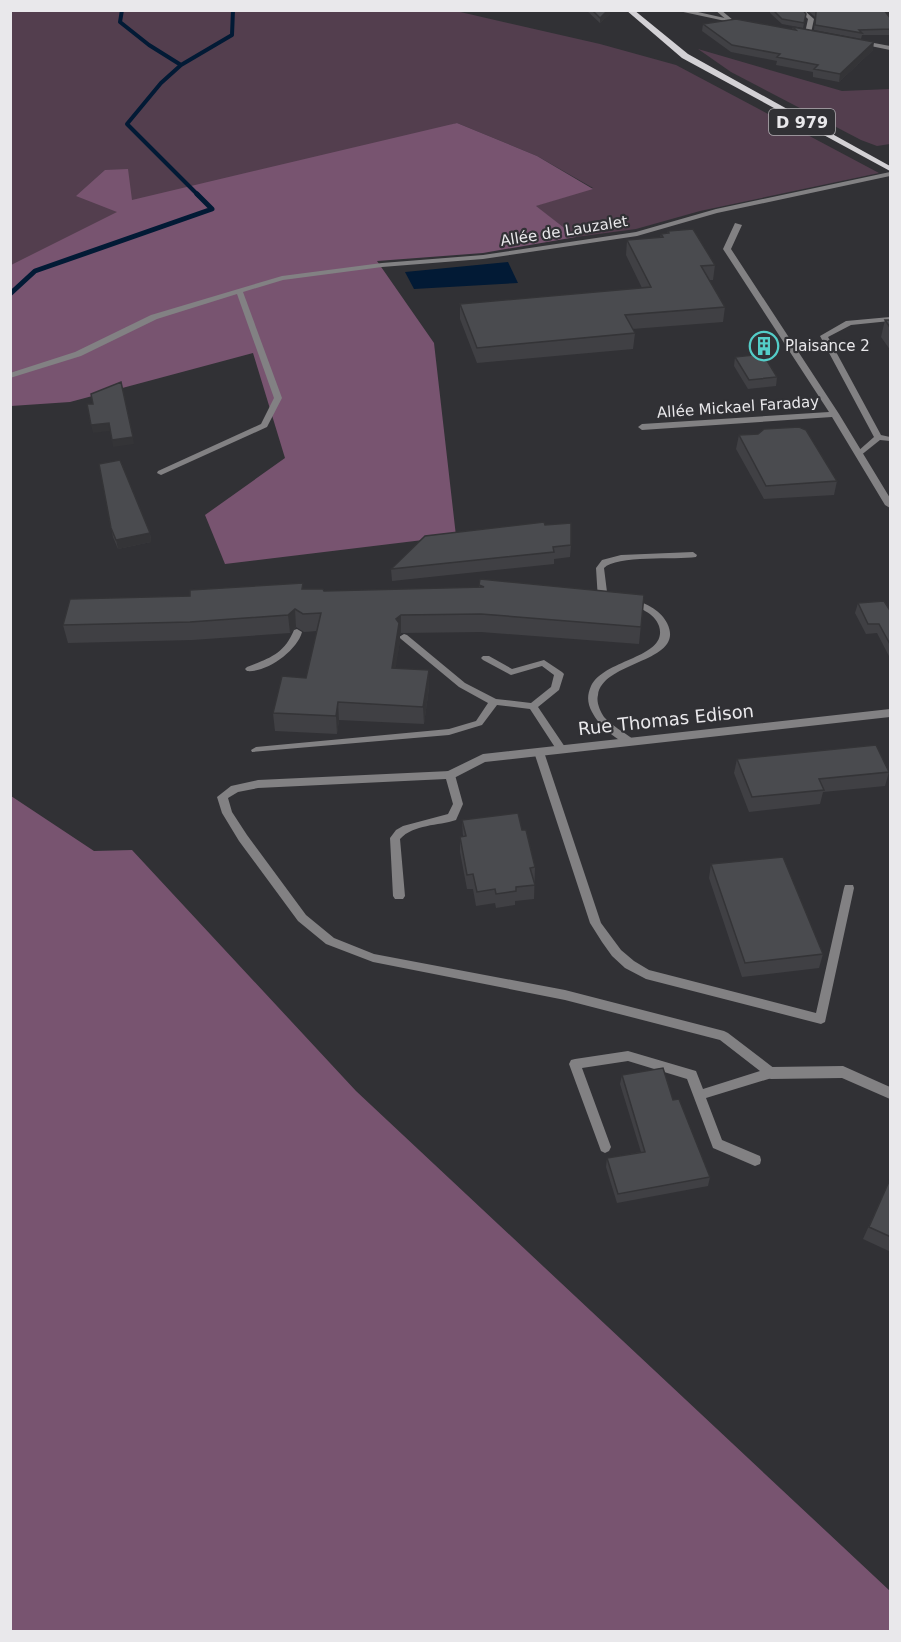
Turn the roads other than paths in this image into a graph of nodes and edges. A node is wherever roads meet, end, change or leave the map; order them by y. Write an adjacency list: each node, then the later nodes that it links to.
1 (629, 10): 13 (main road, D 979)
2 (677, 10): 5 (street)
3 (717, 10): 5 (lane)
4 (805, 14): 8 (street)
5 (730, 20): 6 (street)
6 (748, 24)
7 (797, 32): 8 (street)
8 (808, 33): 9 (street)
9 (820, 36)
10 (855, 42): 11 (street)
11 (891, 48)
12 (883, 156): 13 (main road)
13 (872, 158): 14 (main road, D 979)
14 (891, 169)
15 (891, 174): 17 (lane, Allée de Lauzalet)
16 (738, 225): 20 (street)
17 (239, 291): 19 (lane, Allée de Lauzalet); 25 (lane)
18 (891, 320): 22 (lane)
19 (10, 376)
20 (836, 414): 21 (street, Allée Mickael Faraday); 24 (street)
21 (642, 427)
22 (878, 437): 23 (lane); 24 (lane)
23 (891, 439)
24 (860, 454): 26 (street)
25 (161, 473)
26 (891, 505)
27 (693, 555): 29 (lane)
28 (591, 599): 29 (lane)
29 (612, 600): 37 (lane)
30 (297, 632): 33 (lane)
31 (404, 637): 34 (lane)
32 (486, 658): 35 (lane)
33 (250, 669)
34 (494, 702): 35 (lane); 38 (lane)
35 (533, 706): 39 (lane)
36 (891, 713): 37 (street, Rue Thomas Edison)
37 (630, 742): 39 (street, Rue Thomas Edison)
38 (256, 750)
39 (562, 750): 40 (street, Rue Thomas Edison)
40 (539, 752): 41 (street, Rue Thomas Edison); 42 (lane)
41 (450, 775): 43 (lane); 44 (lane)
42 (849, 888)
43 (399, 896)
44 (771, 1073): 45 (street); 46 (lane)
45 (891, 1093)
46 (699, 1095): 47 (lane); 48 (lane)
47 (605, 1147)
48 (755, 1160)

